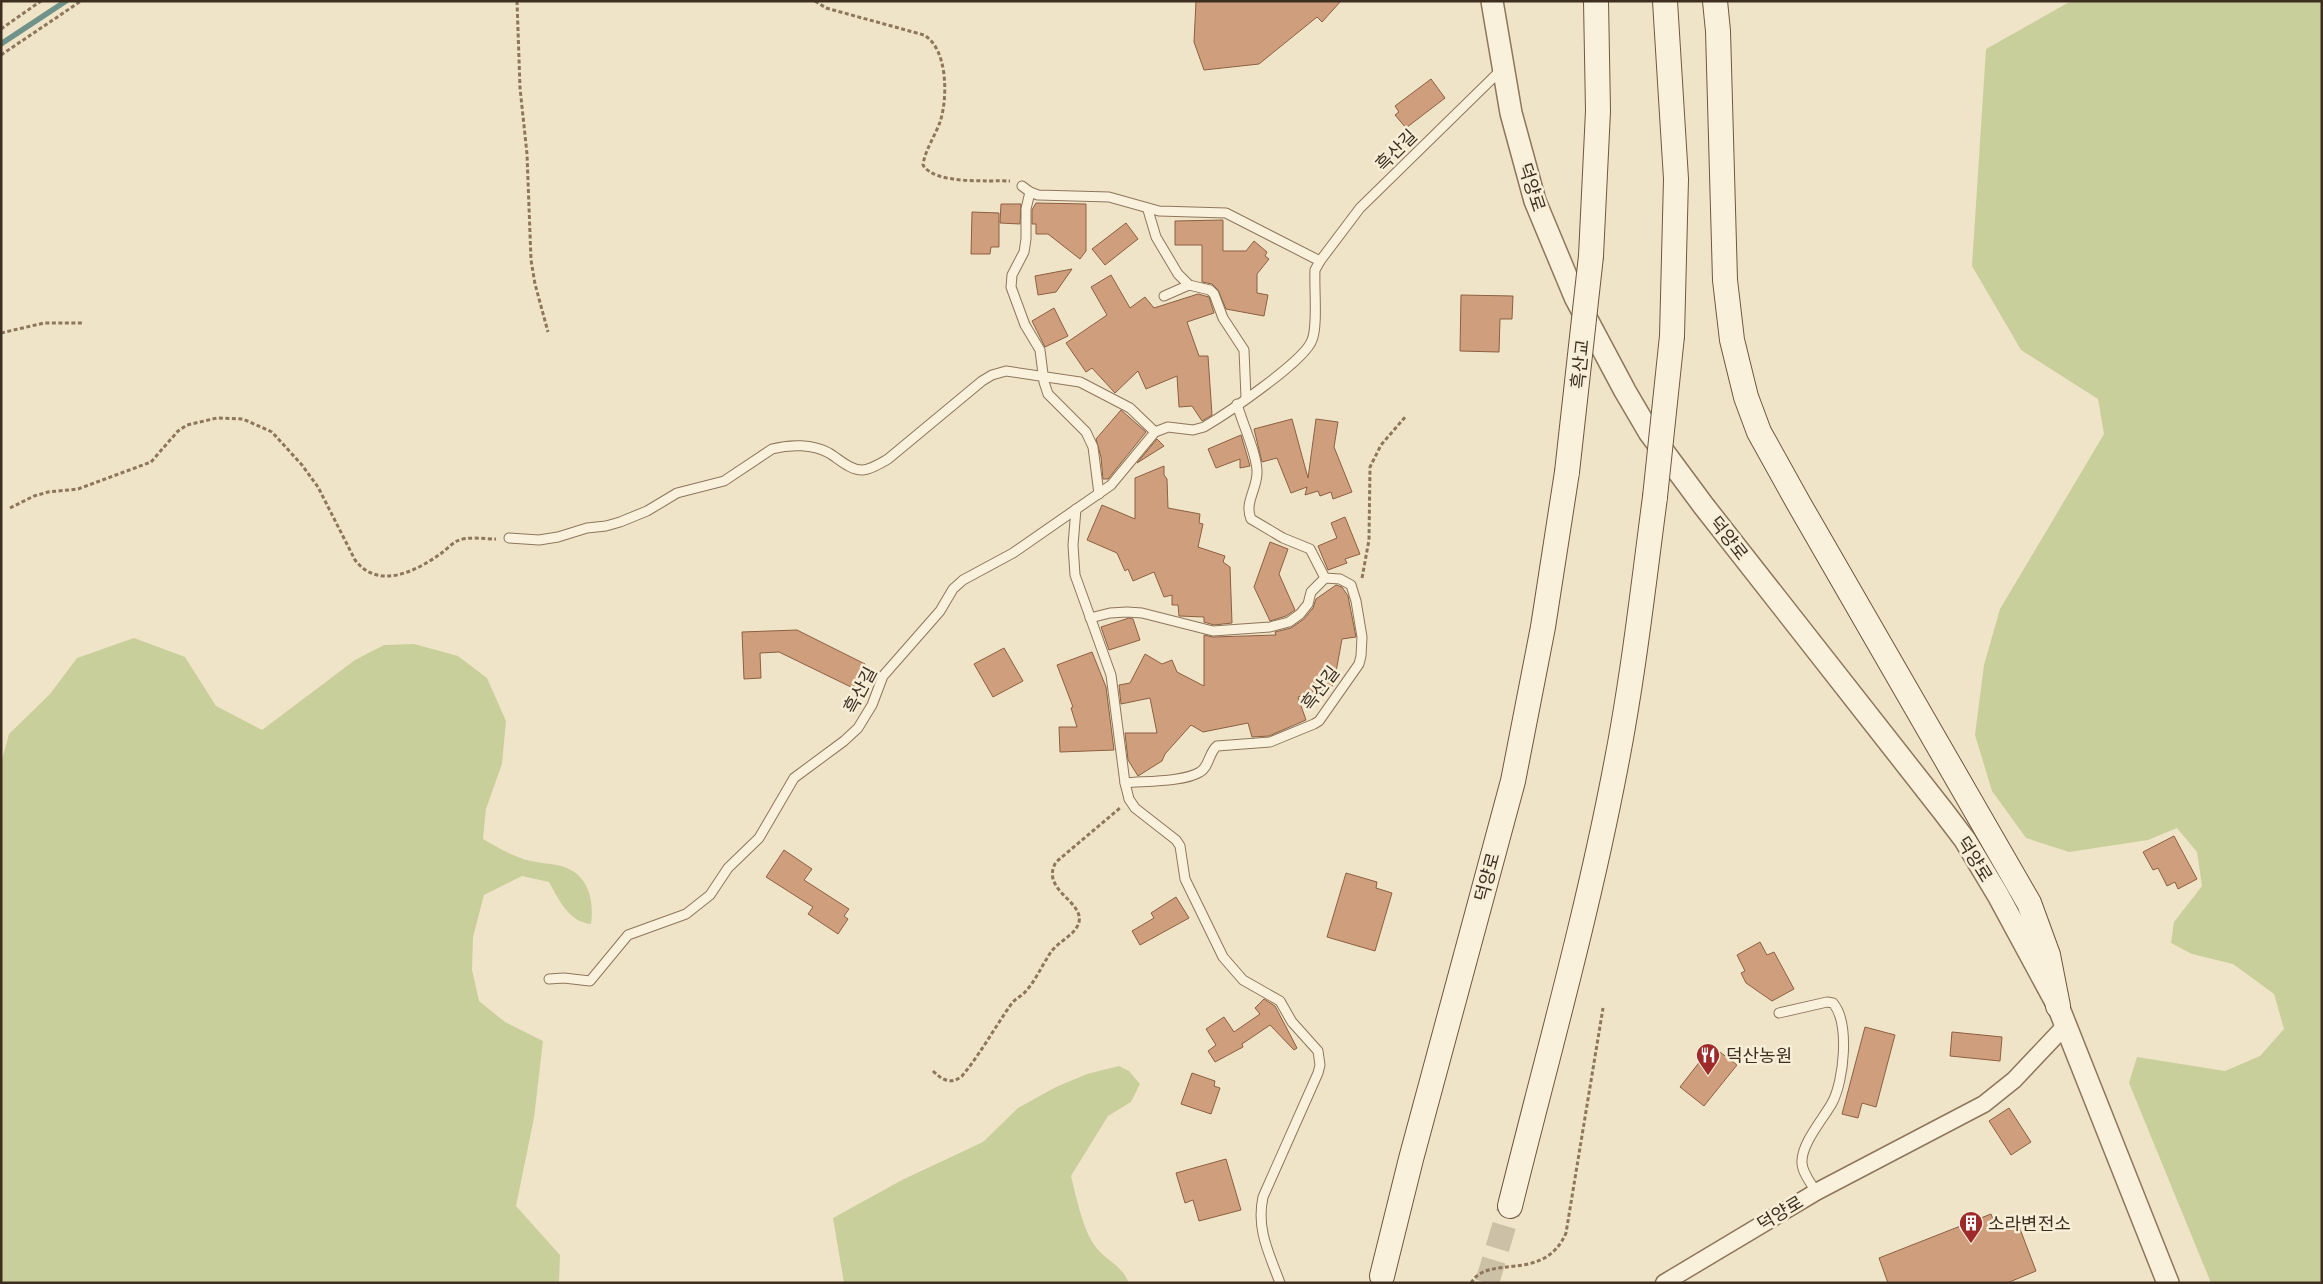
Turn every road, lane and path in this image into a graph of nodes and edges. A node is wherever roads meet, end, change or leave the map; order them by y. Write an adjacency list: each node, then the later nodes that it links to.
1 (41, 1): 9 (path)
2 (82, 1): 10 (path)
3 (517, 1): 18 (path)
4 (815, 1): 12 (path)
5 (1492, 1): 11 (street, 덕양로)
6 (1596, 1): 25 (main road, 흑산교, bridge)
7 (1665, 1): 41 (main road, bridge)
8 (1715, 1): 38 (main road)
9 (1, 29)
10 (1, 55)
11 (1502, 69): 14 (lane, 흑산길); 38 (street, 덕양로)
12 (1026, 189): 13 (lane); 20 (lane)
13 (1148, 210): 14 (lane); 15 (lane)
14 (1320, 261): 21 (lane, 흑산길)
15 (1189, 285): 16 (lane); 21 (lane)
16 (1164, 296)
17 (84, 323): 19 (path)
18 (548, 332)
19 (1, 333)
20 (1044, 377): 24 (lane); 26 (lane); 29 (lane)
21 (1246, 398): 22 (lane, 흑산길)
22 (1237, 404): 24 (lane, 흑산길); 30 (lane)
23 (1406, 416): 31 (path)
24 (1155, 432): 26 (lane, 흑산길)
25 (1567, 472): 42 (main road, 덕양로)
26 (1099, 494): 28 (lane, 흑산길)
27 (10, 508): 29 (path)
28 (1076, 509): 32 (lane); 35 (lane, 흑산길)
29 (509, 538)
30 (1325, 578): 31 (lane, 흑산길); 32 (lane)
31 (1356, 601): 33 (lane, 흑산길)
32 (1090, 618): 33 (lane)
33 (1125, 783): 34 (lane)
34 (1129, 799): 39 (path); 43 (lane)
35 (549, 980)
36 (1603, 1008): 44 (path)
37 (1779, 1013): 40 (lane)
38 (2062, 1016): 40 (street, 덕양로); 46 (street, 덕양로)
39 (933, 1071)
40 (1816, 1192): 45 (street, 덕양로)
41 (1510, 1206)
42 (1382, 1276)
43 (1280, 1283)
44 (1470, 1283)
45 (1664, 1283)
46 (2168, 1283)

